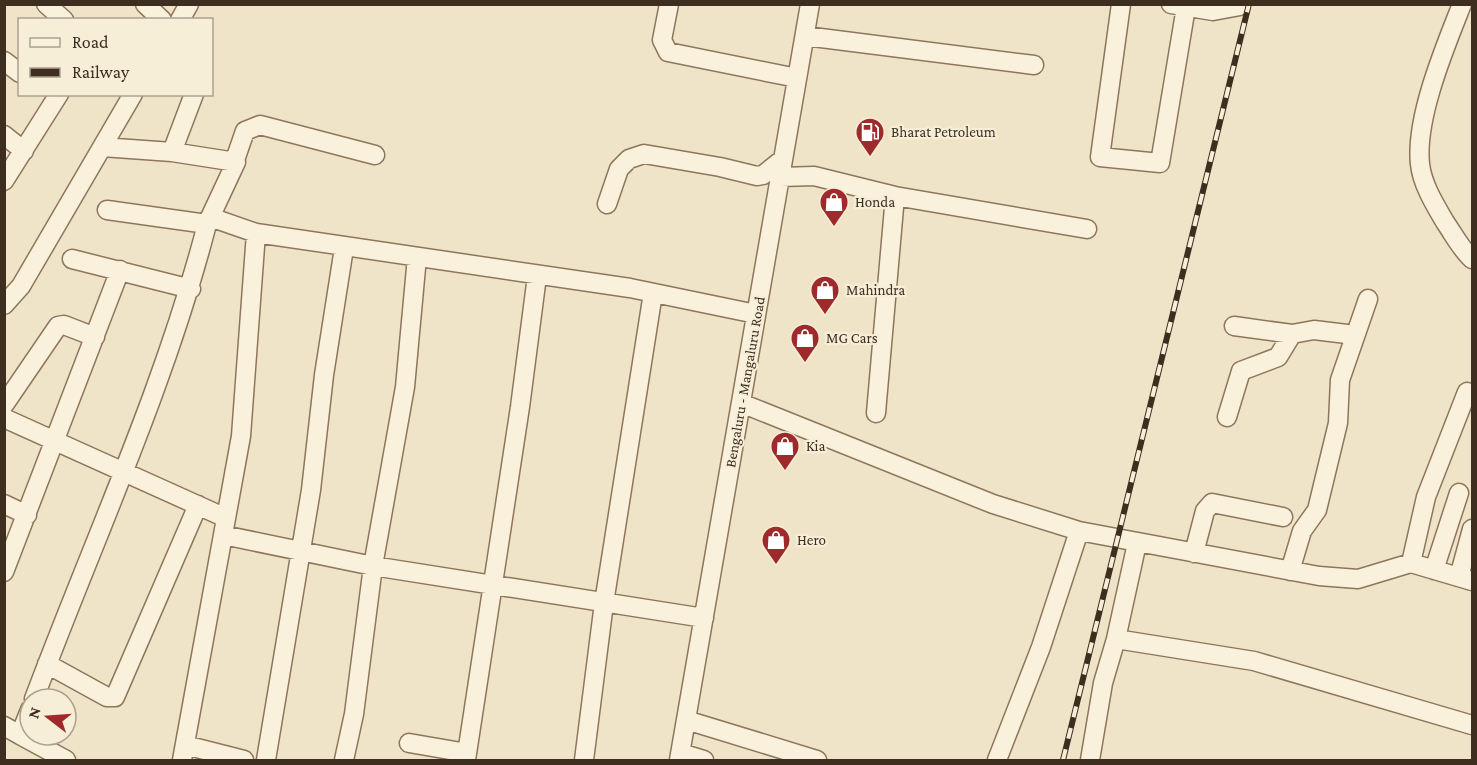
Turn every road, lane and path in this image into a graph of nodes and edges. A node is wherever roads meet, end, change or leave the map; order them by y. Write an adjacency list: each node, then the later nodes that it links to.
1 (46, 4): 10 (street)
2 (146, 4): 11 (street)
3 (189, 4): 12 (street)
4 (669, 4): 17 (street)
5 (810, 4): 13 (street, Bengaluru - Mangaluru Road)
6 (1121, 4): 8 (street)
7 (1462, 4): 38 (street)
8 (1179, 6): 9 (street)
9 (1240, 6)
10 (62, 18)
11 (160, 18)
12 (181, 18)
13 (805, 36): 15 (street); 17 (street, Bengaluru - Mangaluru Road)
14 (4, 61): 16 (street)
15 (1035, 65)
16 (18, 72)
17 (797, 78): 27 (street, Bengaluru - Mangaluru Road)
18 (132, 96): 22 (street)
19 (193, 96): 24 (street)
20 (53, 97): 23 (street)
21 (4, 135): 23 (street)
22 (102, 147): 24 (street); 44 (street)
23 (24, 150): 28 (street)
24 (172, 152): 26 (street)
25 (375, 155): 26 (street)
26 (235, 160): 32 (street)
27 (782, 168): 29 (street); 30 (street); 45 (street, Bengaluru - Mangaluru Road)
28 (4, 181)
29 (895, 196): 33 (street); 53 (street)
30 (607, 204)
31 (107, 210): 32 (street)
32 (209, 220): 34 (street); 41 (street)
33 (1087, 229)
34 (256, 233): 35 (street); 63 (street)
35 (344, 248): 36 (street); 67 (street)
36 (417, 257): 40 (street); 70 (street)
37 (72, 259): 39 (street)
38 (1473, 259)
39 (120, 270): 41 (street); 49 (street)
40 (537, 276): 42 (street); 75 (street)
41 (191, 289): 57 (street)
42 (653, 293): 45 (street); 76 (street)
43 (1368, 298): 48 (street)
44 (4, 304)
45 (756, 314): 51 (street, Bengaluru - Mangaluru Road)
46 (1234, 326): 47 (street)
47 (1292, 334): 48 (street); 54 (street)
48 (1355, 335): 72 (street)
49 (95, 337): 52 (street); 56 (street)
50 (1467, 392): 69 (street)
51 (741, 403): 65 (street); 77 (street, Bengaluru - Mangaluru Road)
52 (4, 405)
53 (876, 413)
54 (1227, 417)
55 (4, 418): 56 (street)
56 (56, 440): 57 (street); 61 (street)
57 (124, 470): 60 (street); 79 (street)
58 (1458, 492): 71 (street)
59 (4, 504): 61 (street)
60 (198, 505): 63 (street); 79 (street)
61 (27, 514): 73 (street)
62 (1283, 517): 68 (street)
63 (224, 526): 67 (street); 87 (street)
64 (1473, 530): 74 (street)
65 (1079, 531): 66 (street); 97 (street)
66 (1137, 543): 68 (street); 78 (street)
67 (301, 549): 70 (street); 92 (street)
68 (1194, 553): 72 (street)
69 (1411, 563): 71 (street); 72 (street)
70 (373, 566): 75 (street); 93 (street)
71 (1434, 570): 74 (street)
72 (1290, 571)
73 (4, 572)
74 (1466, 579)
75 (491, 585): 76 (street); 88 (street)
76 (604, 603): 77 (street); 94 (street)
77 (704, 618): 81 (street, Bengaluru - Mangaluru Road)
78 (1116, 639): 82 (street); 98 (street)
79 (47, 664): 80 (street)
80 (38, 687)
81 (686, 720): 89 (street, Bengaluru - Mangaluru Road); 96 (street)
82 (1473, 725)
83 (4, 726): 84 (street)
84 (18, 734)
85 (409, 743): 88 (street)
86 (42, 747): 90 (street)
87 (183, 753): 91 (street)
88 (467, 757)
89 (680, 757): 95 (street)
90 (66, 760)
91 (244, 760)
92 (266, 760)
93 (345, 760)
94 (584, 760)
95 (704, 760)
96 (817, 760)
97 (997, 760)
98 (1090, 760)

